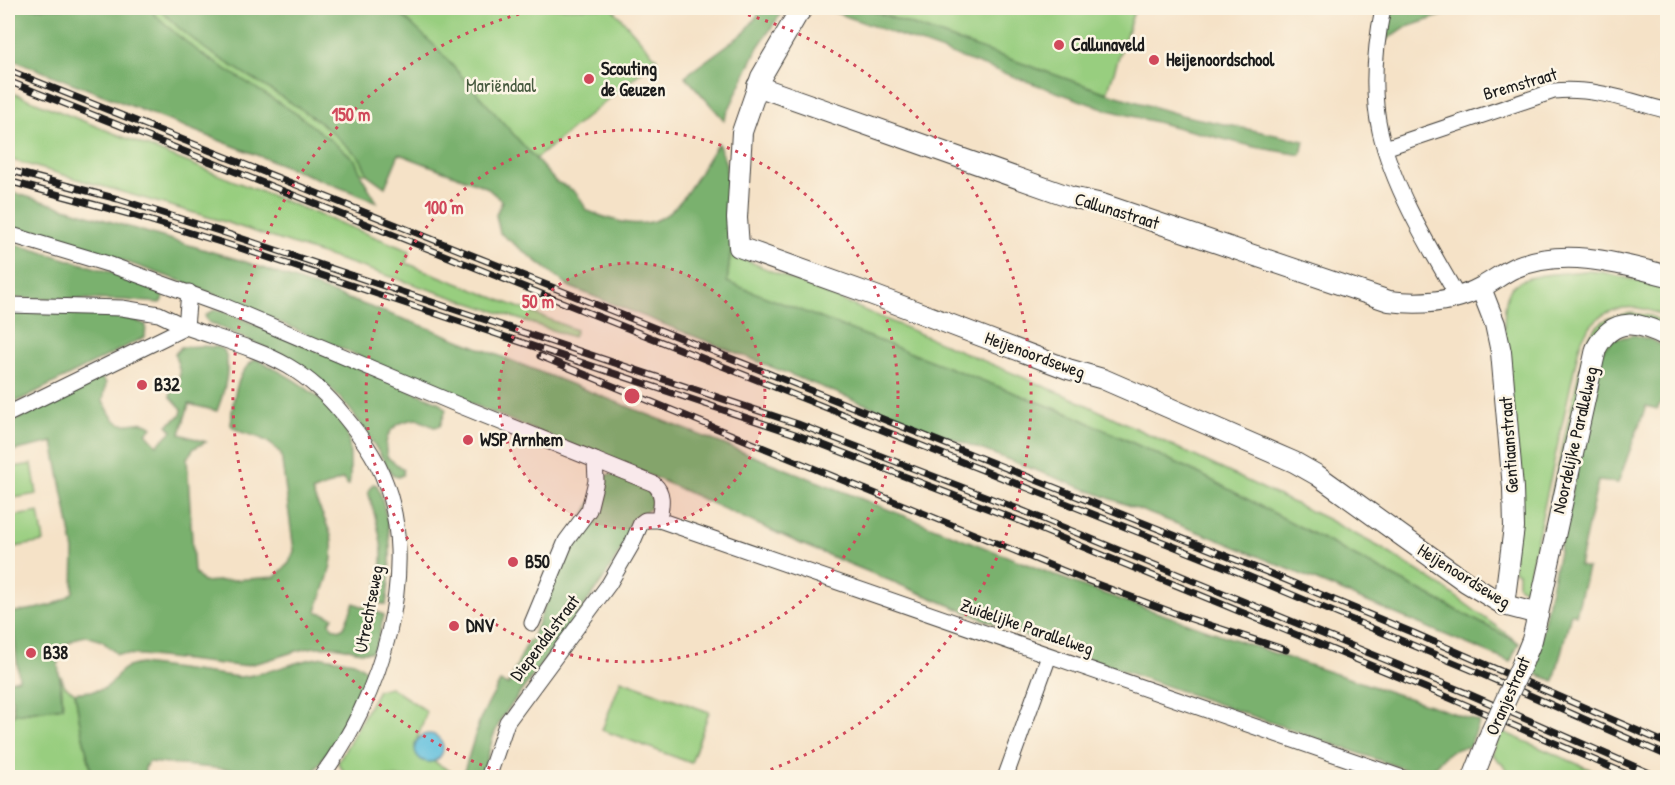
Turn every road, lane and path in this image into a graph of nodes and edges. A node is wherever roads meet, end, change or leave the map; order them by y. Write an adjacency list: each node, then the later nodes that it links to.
1 (803, 8): 3 (street, Heijenoordseweg)
2 (1383, 8): 5 (street)
3 (757, 86): 10 (street, Callunastraat); 17 (street, Heijenoordseweg)
4 (1668, 111): 5 (street, Bremstraat)
5 (1385, 148): 10 (street)
6 (8, 234): 9 (street)
7 (1668, 276): 8 (street, Callunastraat)
8 (1481, 288): 10 (street, Callunastraat); 17 (street, Gentiaanstraat)
9 (189, 292): 12 (street); 15 (street)
10 (1458, 297)
11 (8, 305): 12 (street, Utrechtseweg)
12 (186, 327): 14 (street); 21 (street, Utrechtseweg)
13 (1668, 337): 18 (street, Noordelijke Parallelweg)
14 (8, 414)
15 (595, 460): 16 (street); 19 (street)
16 (659, 520): 20 (street, Zuidelijke Parallelweg); 22 (street, Diependalstraat)
17 (1504, 605): 18 (street, Heijenoordseweg)
18 (1538, 614): 25 (street, Oranjestraat, bridge)
19 (532, 623)
20 (1049, 656): 23 (street); 24 (street, Zuidelijke Parallelweg)
21 (320, 777)
22 (488, 777)
23 (1005, 777)
24 (1403, 777)
25 (1473, 777)

